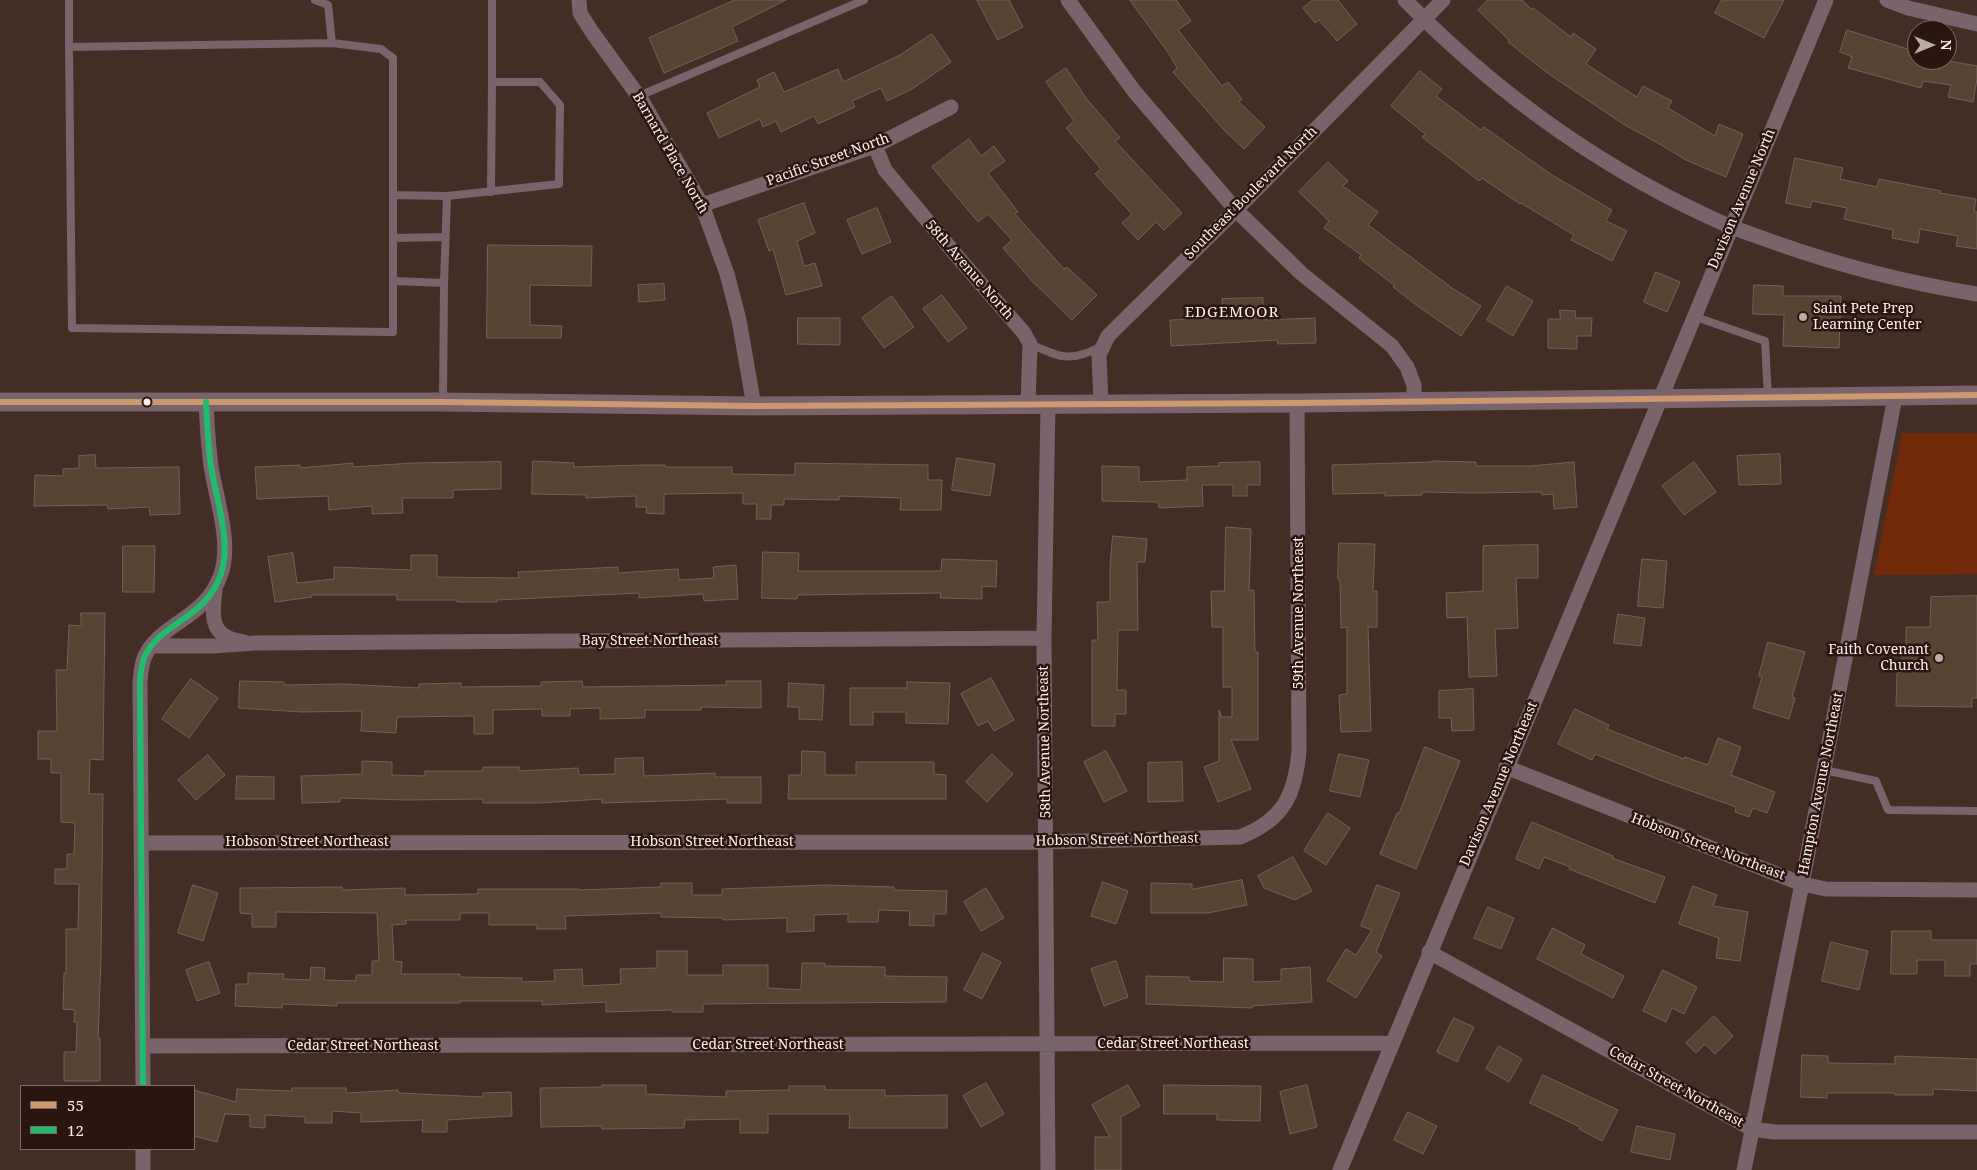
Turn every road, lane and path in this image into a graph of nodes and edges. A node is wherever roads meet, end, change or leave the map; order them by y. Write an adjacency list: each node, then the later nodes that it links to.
1 (69, 0): 14 (lane)
2 (315, 0): 13 (lane)
3 (492, 0): 15 (lane)
4 (579, 0): 16 (street, Barnard Place North)
5 (864, 0): 16 (lane)
6 (1068, 0): 23 (street)
7 (1405, 0): 11 (street)
8 (1443, 0): 11 (street, Southeast Boulevard North)
9 (1826, 0): 24 (street, Davison Avenue North)
10 (1887, 0): 12 (street)
11 (1424, 19): 23 (street, Southeast Boulevard North); 24 (street)
12 (1977, 24)
13 (332, 43): 14 (lane); 20 (lane)
14 (69, 47): 27 (lane)
15 (492, 82): 19 (lane); 19 (lane)
16 (639, 96): 22 (street, Barnard Place North)
17 (951, 107): 18 (street, Pacific Street North)
18 (875, 146): 22 (street, Pacific Street North); 31 (street, 58th Avenue North)
19 (491, 192): 21 (lane)
20 (393, 195): 21 (lane); 26 (lane)
21 (447, 196): 25 (lane)
22 (702, 205): 45 (street, Barnard Place North)
23 (1236, 210): 32 (street, Southeast Boulevard North); 37 (street)
24 (1730, 226): 29 (street); 30 (street, Davison Avenue North)
25 (445, 237): 26 (lane); 28 (lane)
26 (393, 238): 27 (lane)
27 (393, 282): 28 (lane)
28 (444, 283): 40 (lane)
29 (1977, 294)
30 (1693, 316): 35 (street, Davison Avenue North); 36 (lane)
31 (1030, 344): 32 (lane); 42 (street)
32 (1102, 346): 44 (street)
33 (1977, 395): 34 (street)
34 (1895, 397): 36 (street); 51 (street, Hampton Avenue Northeast)
35 (1659, 398): 36 (street); 37 (street); 50 (street, Davison Avenue Northeast)
36 (1768, 398)
37 (1414, 401): 41 (street)
38 (0, 402): 39 (street)
39 (206, 402): 40 (street); 46 (street)
40 (443, 402): 45 (street)
41 (1297, 403): 44 (street); 53 (street, 59th Avenue Northeast)
42 (1028, 404): 43 (street); 45 (street)
43 (1048, 404): 44 (street); 47 (street, 58th Avenue Northeast)
44 (1101, 404)
45 (754, 406)
46 (216, 586): 48 (street, Bay Street Northeast); 49 (street)
47 (1044, 638): 48 (street, Bay Street Northeast); 55 (street, 58th Avenue Northeast)
48 (256, 643): 49 (street, Bay Street Northeast)
49 (151, 646): 54 (street)
50 (1506, 768): 56 (street, Hobson Street Northeast); 58 (street, Davison Avenue Northeast)
51 (1824, 770): 52 (lane); 56 (street, Hampton Avenue Northeast)
52 (1977, 811)
53 (1276, 816): 55 (street, Hobson Street Northeast)
54 (142, 842): 55 (street, Hobson Street Northeast); 61 (street)
55 (1046, 842): 60 (street, 58th Avenue Northeast)
56 (1802, 884): 57 (street, Hobson Street Northeast); 63 (street, Hampton Avenue Northeast)
57 (1977, 890)
58 (1429, 952): 59 (street, Davison Avenue Northeast); 63 (street, Cedar Street Northeast)
59 (1392, 1043): 60 (street, Cedar Street Northeast); 66 (street, Davison Avenue Northeast)
60 (1047, 1044): 61 (street, Cedar Street Northeast); 68 (street, 58th Avenue Northeast)
61 (143, 1046): 62 (street)
62 (143, 1085)
63 (1752, 1129): 64 (street, Cedar Street Northeast); 69 (street, Hampton Avenue Northeast)
64 (1977, 1132)
65 (143, 1150): 67 (street)
66 (1346, 1168)
67 (143, 1170)
68 (1048, 1170)
69 (1744, 1170)

